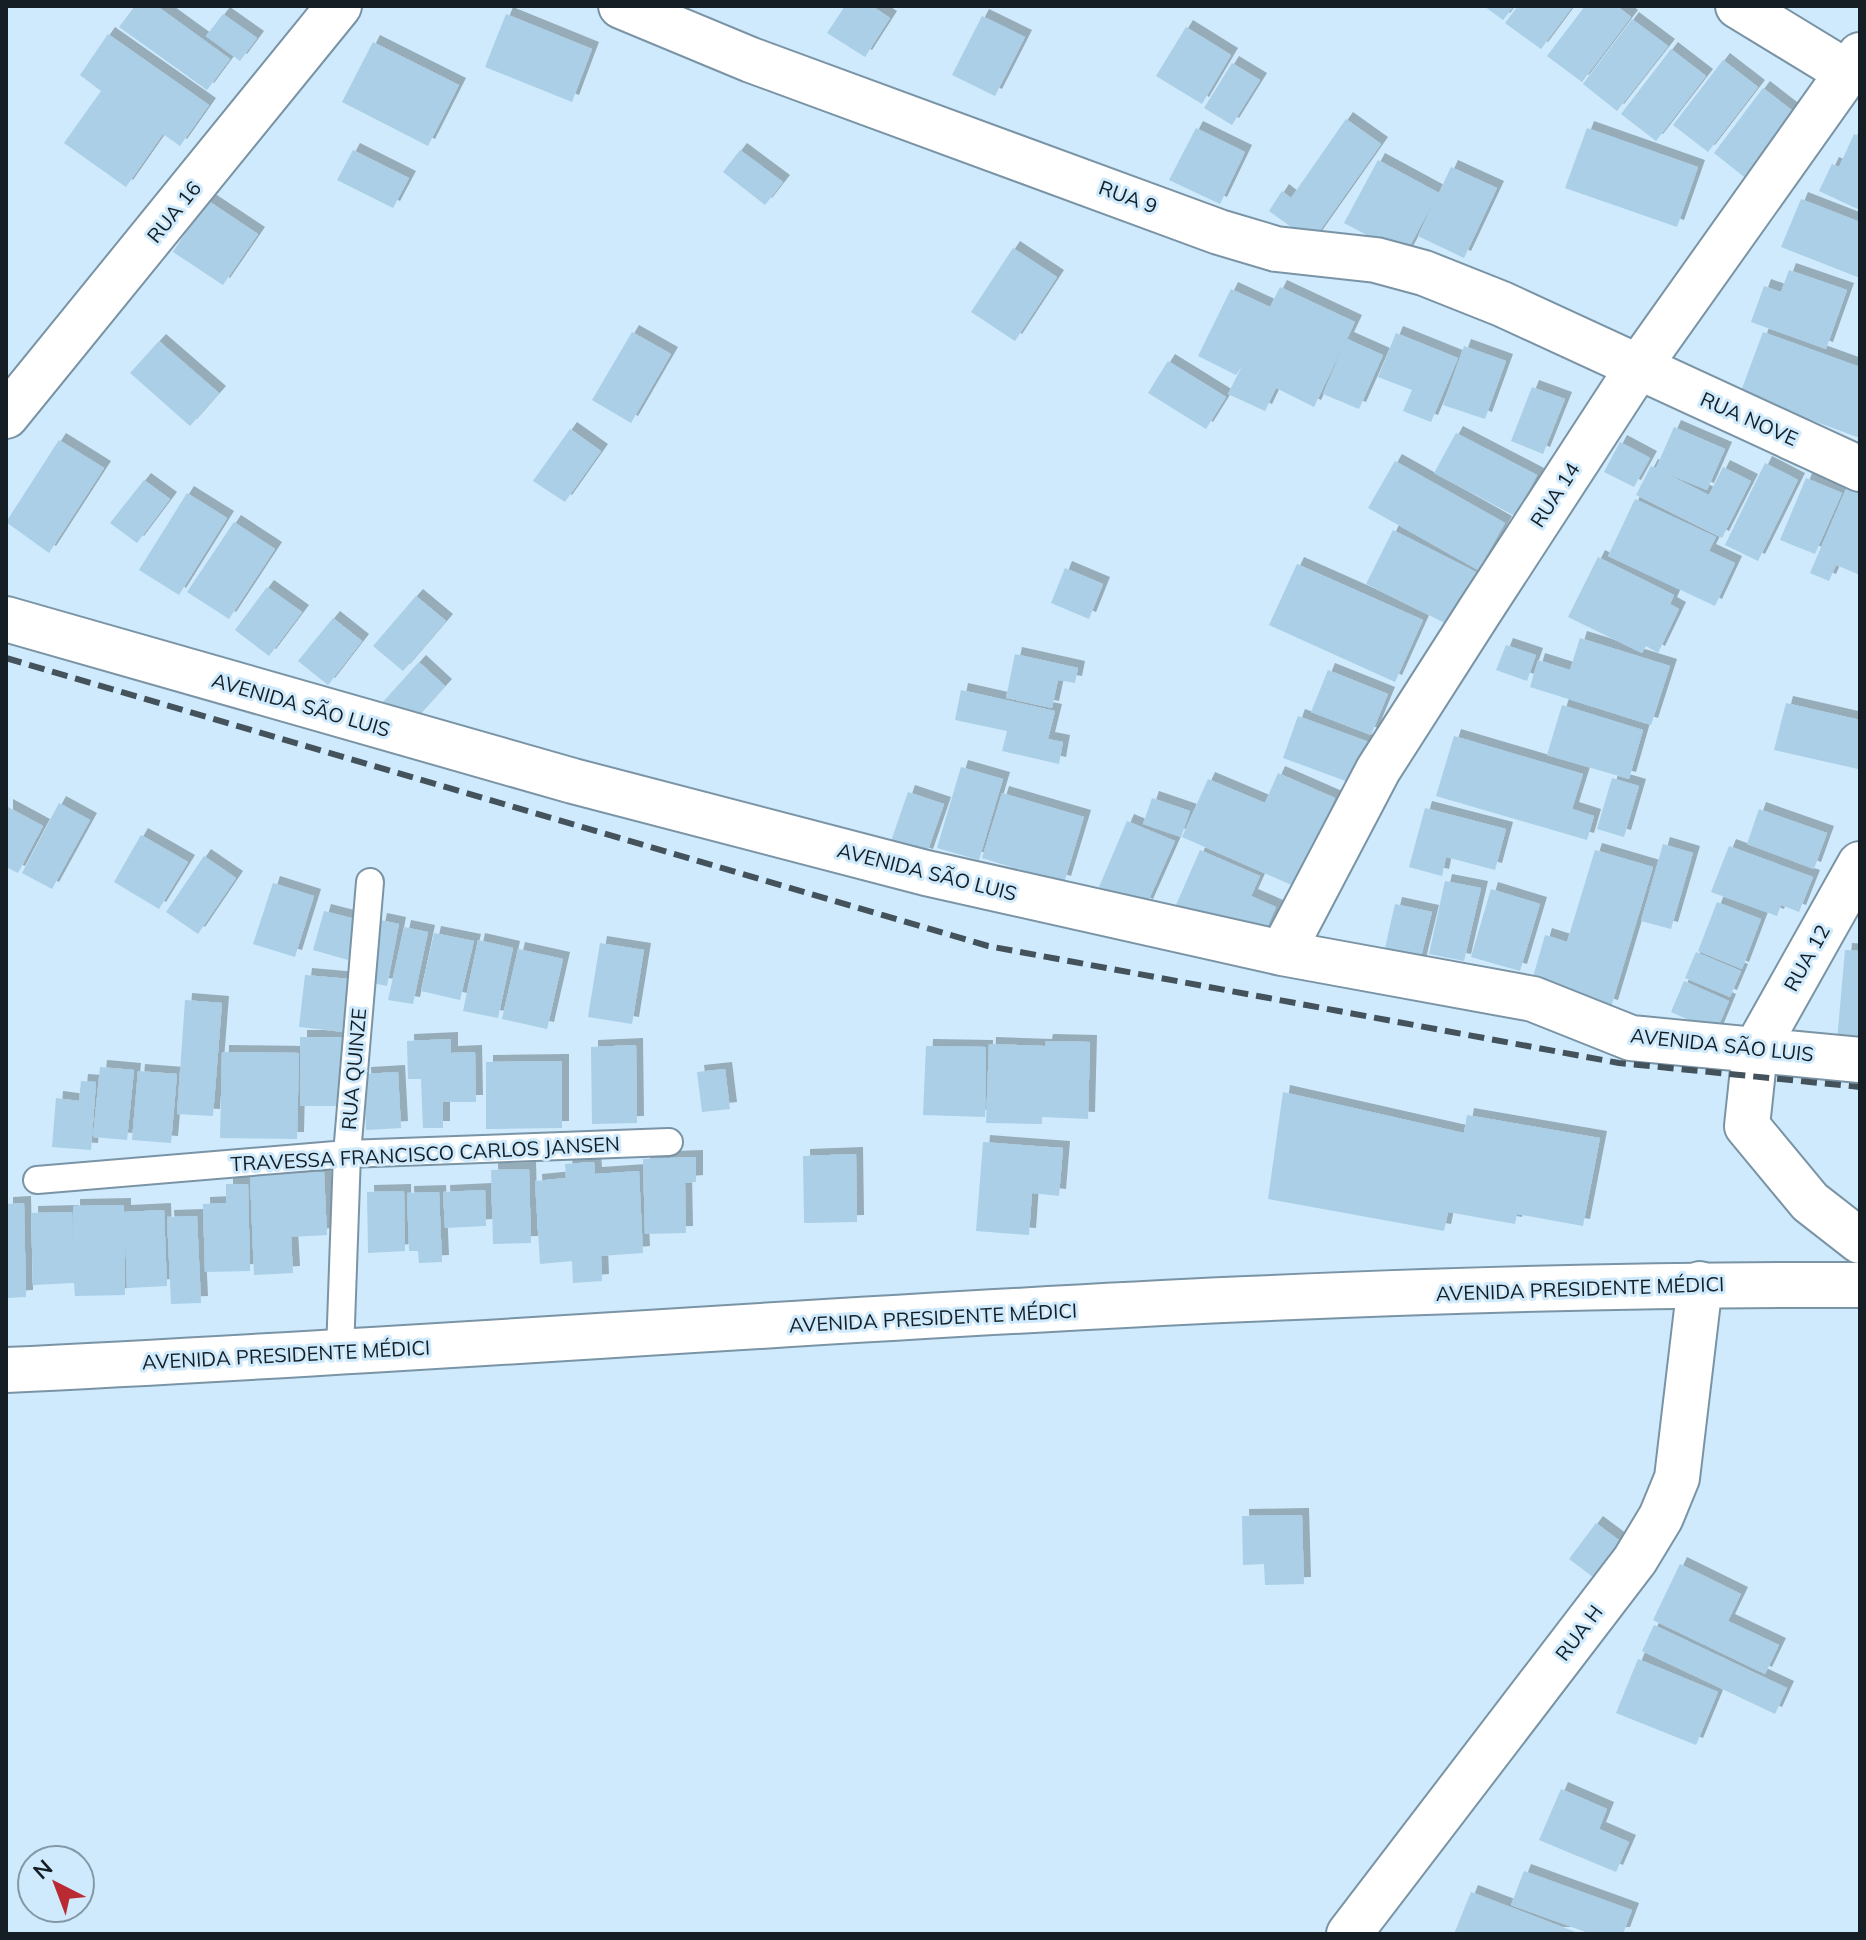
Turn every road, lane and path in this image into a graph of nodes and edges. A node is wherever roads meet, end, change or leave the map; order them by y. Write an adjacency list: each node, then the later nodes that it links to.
1 (339, 6): 6 (street, RUA 16)
2 (621, 6): 5 (street, RUA 9)
3 (1738, 6): 4 (street)
4 (1854, 64): 5 (street, RUA 14)
5 (1637, 369): 7 (street, RUA NOVE); 11 (street, RUA 14)
6 (6, 416)
7 (1860, 469)
8 (6, 619): 11 (street, AVENIDA SÃO LUIS)
9 (1860, 864): 12 (street, RUA 12)
10 (370, 882): 15 (lane, RUA QUINZE)
11 (1282, 953): 12 (street, AVENIDA SÃO LUIS)
12 (1755, 1051): 13 (street, AVENIDA SÃO LUIS); 17 (street)
13 (1860, 1060)
14 (669, 1142): 15 (lane, TRAVESSA FRANCISCO CARLOS JANSEN)
15 (347, 1154): 16 (lane, TRAVESSA FRANCISCO CARLOS JANSEN); 20 (lane, RUA QUINZE)
16 (37, 1180)
17 (1860, 1241)
18 (1700, 1284): 19 (street, AVENIDA PRESIDENTE MÉDICI); 20 (street, AVENIDA PRESIDENTE MÉDICI); 22 (street, RUA H)
19 (1860, 1285)
20 (340, 1352): 21 (street, AVENIDA PRESIDENTE MÉDICI)
21 (6, 1370)
22 (1349, 1934)

